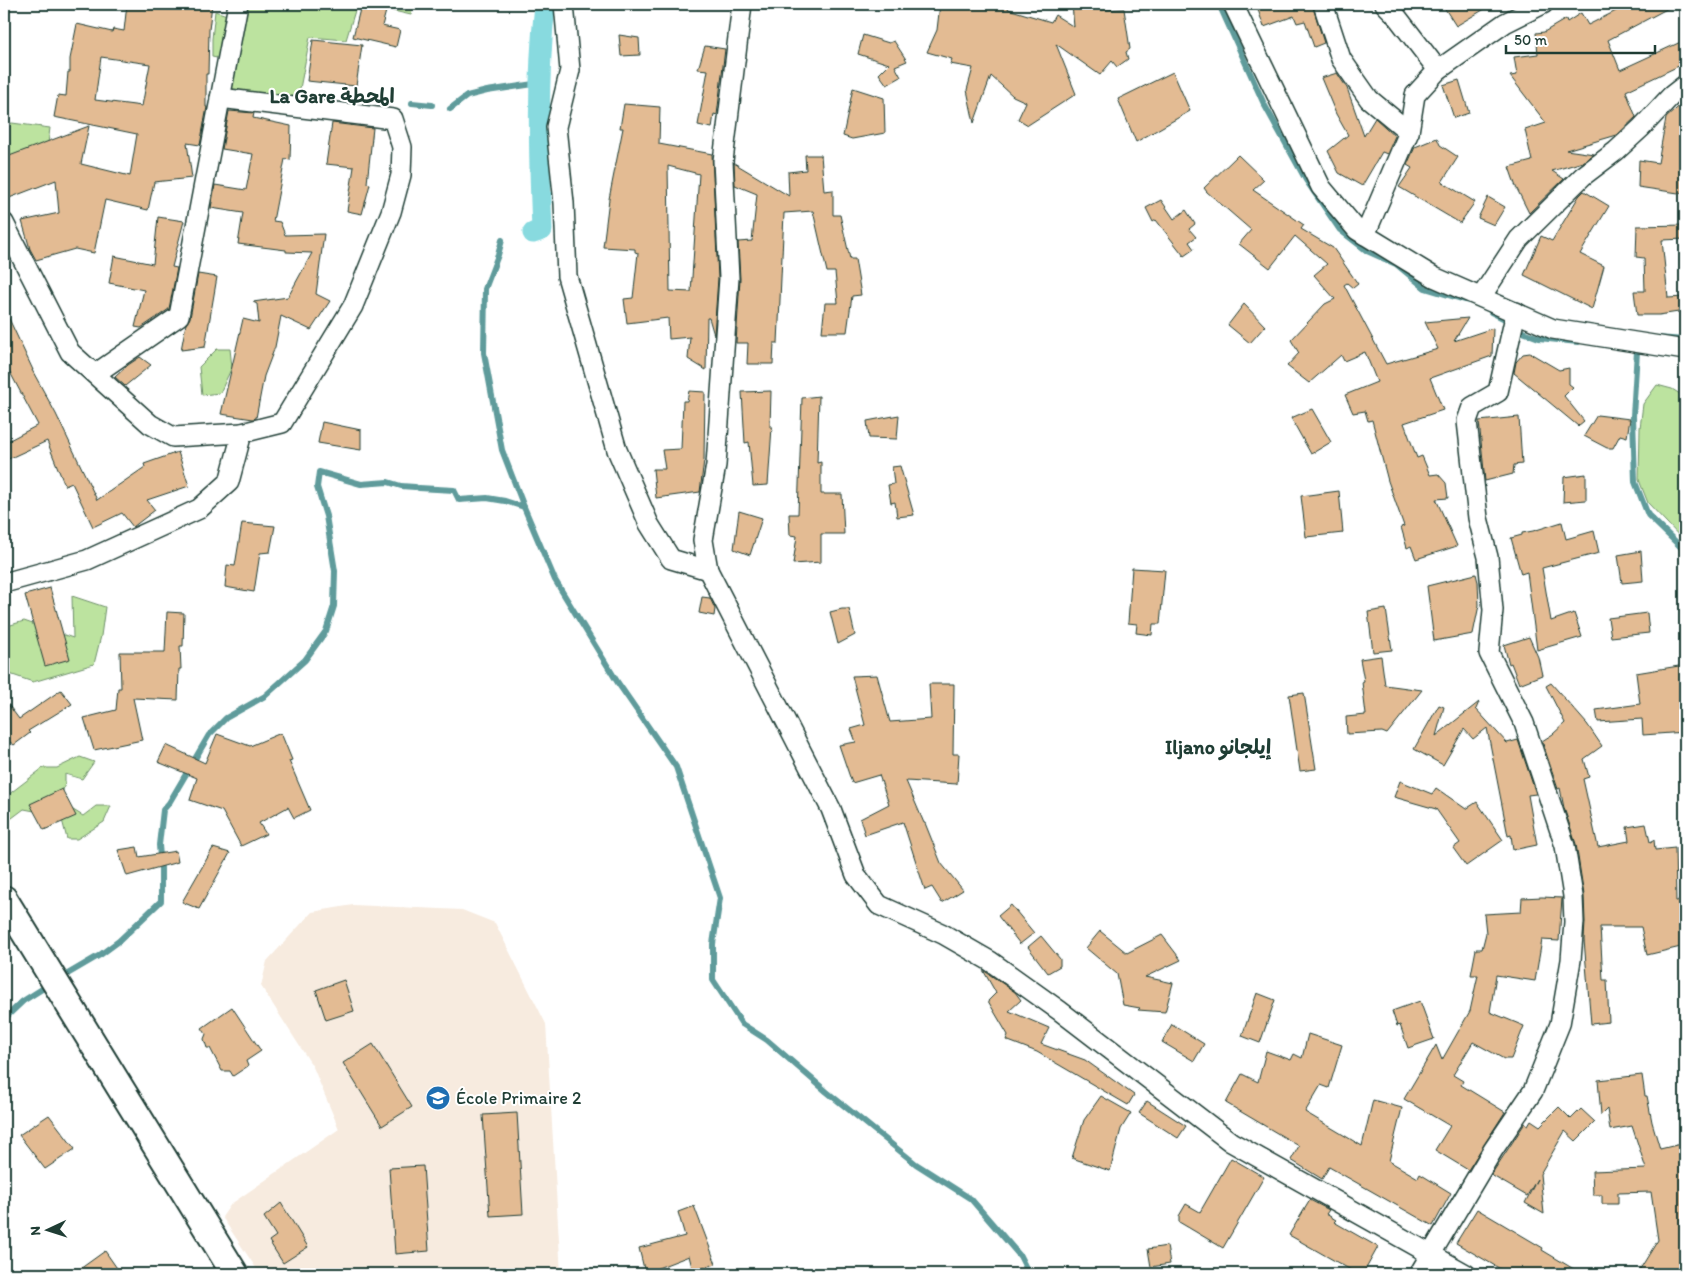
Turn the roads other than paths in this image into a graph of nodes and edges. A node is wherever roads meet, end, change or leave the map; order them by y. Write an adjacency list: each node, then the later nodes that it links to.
1 (238, 4): 10 (street)
2 (564, 4): 19 (street)
3 (742, 4): 19 (street)
4 (1233, 4): 13 (street)
5 (1323, 4): 11 (street)
6 (1385, 4): 8 (street)
7 (1543, 4): 8 (street)
8 (1438, 70): 11 (street)
9 (1685, 85): 14 (street)
10 (220, 98): 17 (street); 18 (street)
11 (1409, 132): 13 (street)
12 (4, 223): 17 (street)
13 (1365, 235): 14 (street)
14 (1481, 297): 15 (street)
15 (1516, 312): 16 (street); 22 (street)
16 (1685, 347)
17 (95, 374): 18 (street)
18 (242, 433): 20 (street)
19 (708, 570): 22 (street)
20 (4, 583)
21 (4, 899): 23 (main road)
22 (1430, 1255): 24 (street); 25 (street)
23 (235, 1274)
24 (1420, 1274)
25 (1466, 1274)

